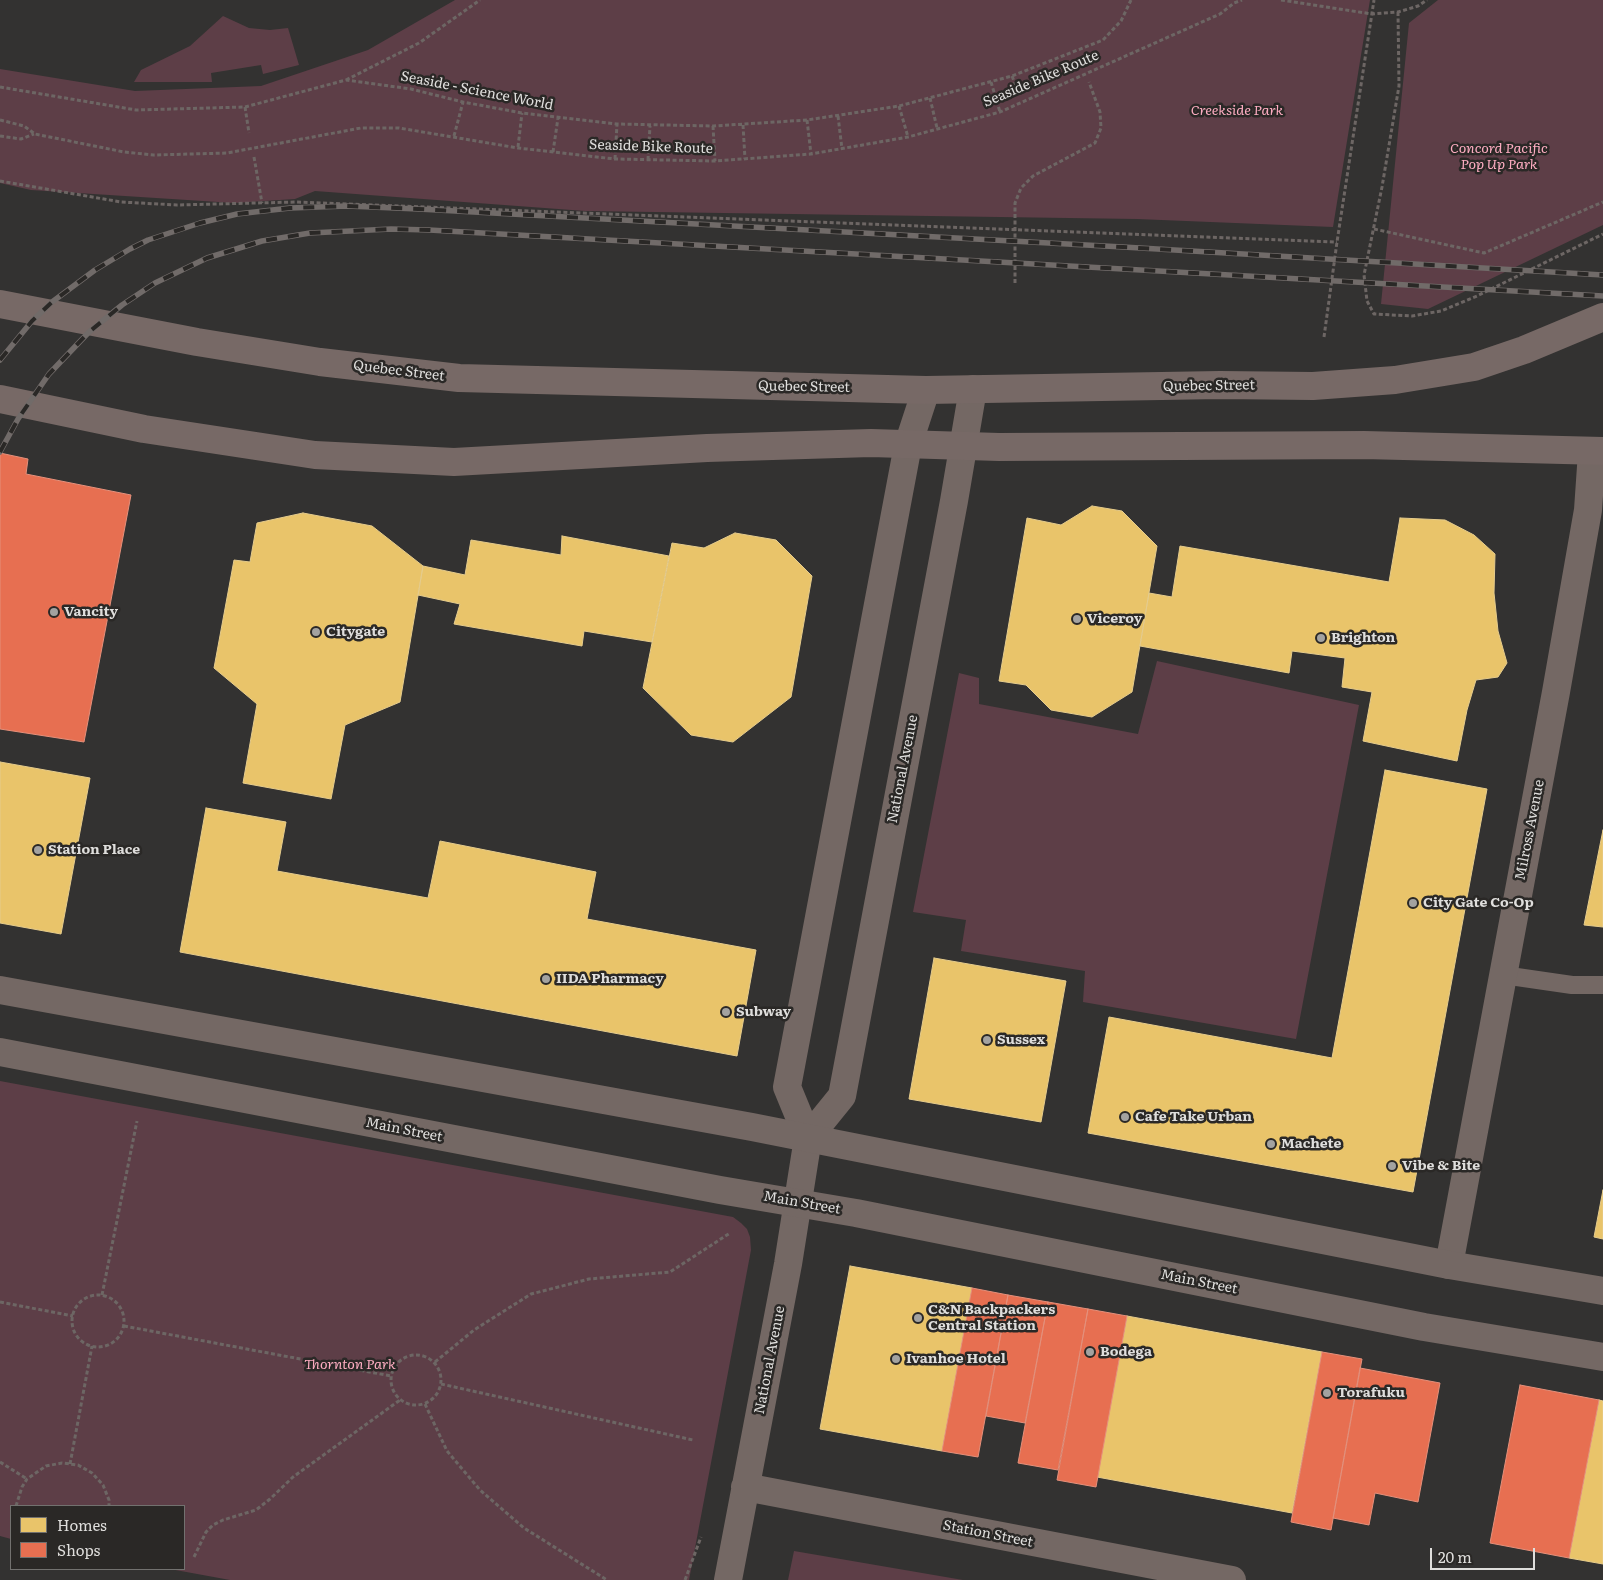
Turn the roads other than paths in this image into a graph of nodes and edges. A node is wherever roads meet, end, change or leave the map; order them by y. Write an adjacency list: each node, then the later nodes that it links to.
1 (0, 304): 4 (main road, Quebec Street)
2 (1603, 317): 3 (main road, Quebec Street)
3 (973, 389): 4 (main road, Quebec Street); 7 (street, National Avenue)
4 (926, 390): 6 (street)
5 (0, 399): 6 (main road)
6 (908, 444): 7 (main road); 13 (street)
7 (963, 446): 8 (main road); 13 (street, National Avenue)
8 (1598, 452): 9 (street, Milross Avenue)
9 (1503, 975): 10 (lane); 15 (street, Milross Avenue)
10 (1603, 985)
11 (0, 990): 13 (street)
12 (0, 1052): 14 (street, Main Street)
13 (808, 1138): 14 (street, National Avenue); 15 (street)
14 (799, 1202): 17 (street, Main Street); 18 (street, National Avenue)
15 (1449, 1265): 16 (street)
16 (1603, 1291)
17 (1603, 1357)
18 (745, 1487): 19 (street, National Avenue); 20 (street, Station Street)
19 (728, 1580)
20 (1232, 1580)

